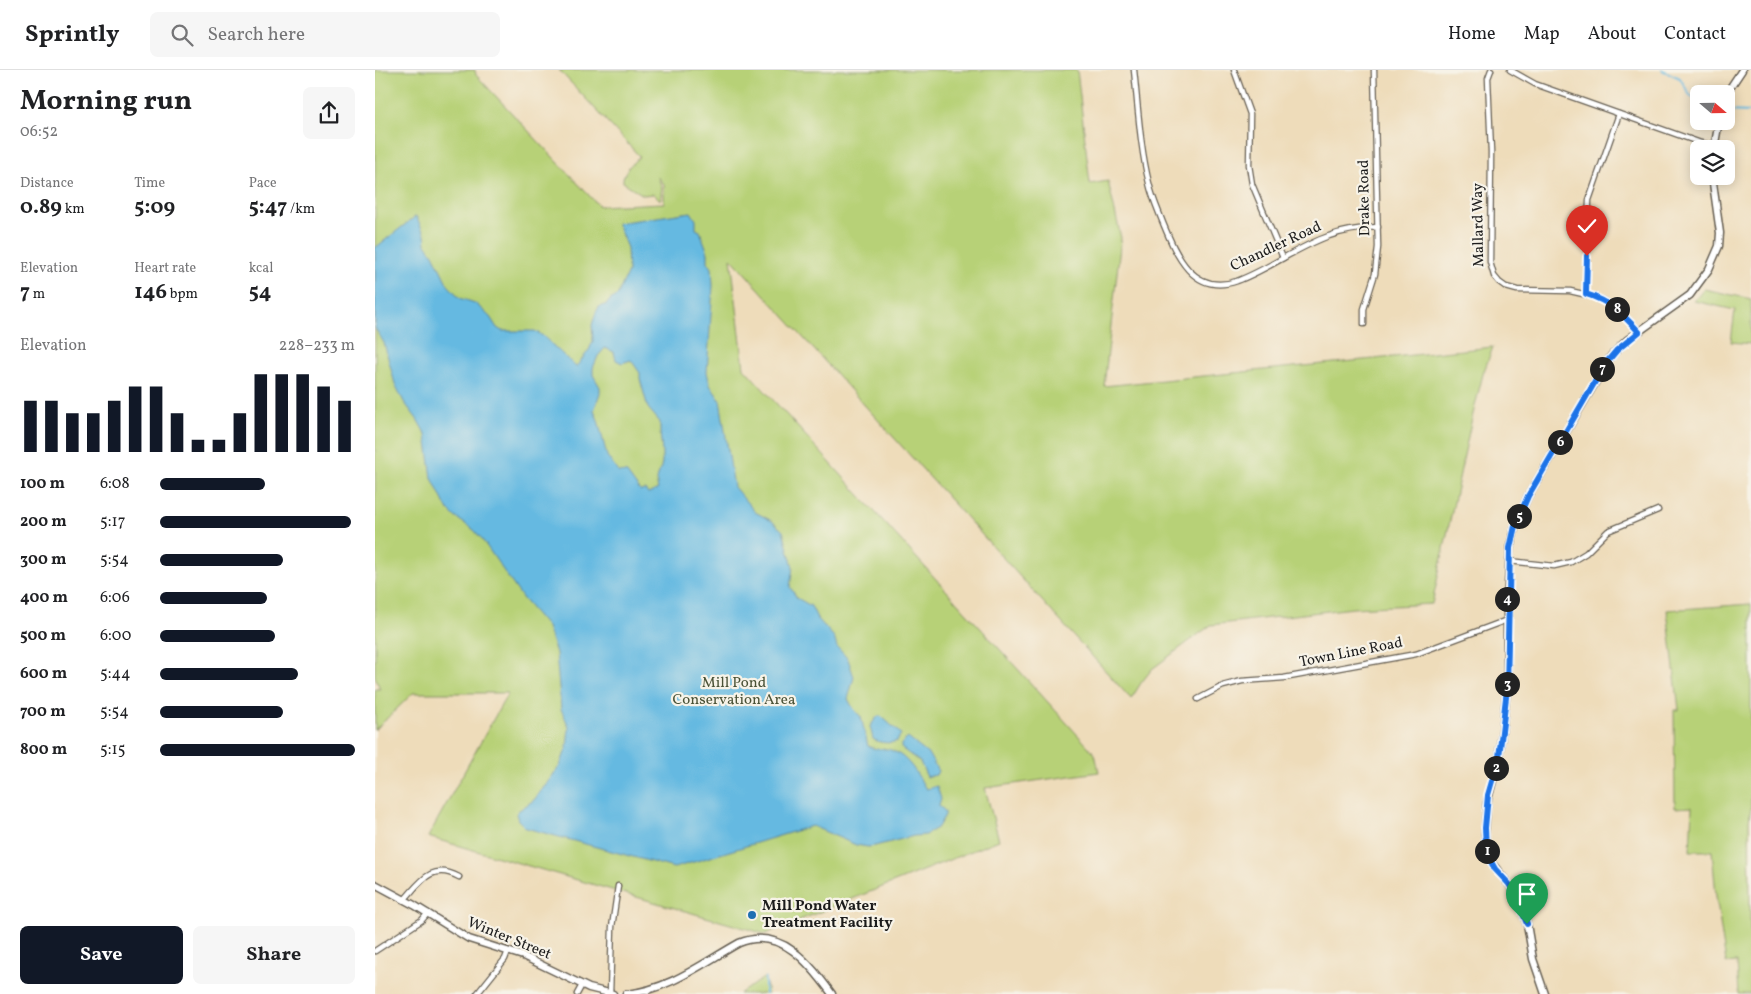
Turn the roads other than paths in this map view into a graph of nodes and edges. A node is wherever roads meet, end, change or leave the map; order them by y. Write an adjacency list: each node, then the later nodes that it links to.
1 (1134, 70): 12 (street, Chandler Road)
2 (1234, 70): 12 (street)
3 (1375, 70): 11 (street, Drake Road)
4 (1491, 70): 13 (street, Mallard Way)
5 (1510, 70): 8 (street)
6 (1742, 70): 7 (street)
7 (1731, 85)
8 (1619, 114): 9 (street); 13 (street)
9 (1693, 140)
10 (1713, 185): 15 (street)
11 (1378, 227): 12 (street, Chandler Road); 14 (street, Drake Road)
12 (1283, 258)
13 (1586, 294): 15 (street, Mallard Way)
14 (1364, 324)
15 (1639, 332): 17 (street)
16 (1658, 510): 17 (street)
17 (1509, 561): 18 (street)
18 (1507, 620): 19 (street, Town Line Road); 34 (street)
19 (1197, 698)
20 (459, 877): 23 (street)
21 (375, 884): 23 (street, Winter Street)
22 (618, 886): 31 (street)
23 (405, 899): 24 (street, Winter Street)
24 (428, 914): 25 (street); 26 (street, Winter Street)
25 (375, 951)
26 (508, 951): 27 (street, Winter Street); 29 (street)
27 (582, 984): 30 (street); 31 (street, Winter Street)
28 (653, 992): 32 (street); 33 (street)
29 (477, 994)
30 (577, 994)
31 (611, 994)
32 (626, 994)
33 (832, 994)
34 (1545, 994)

